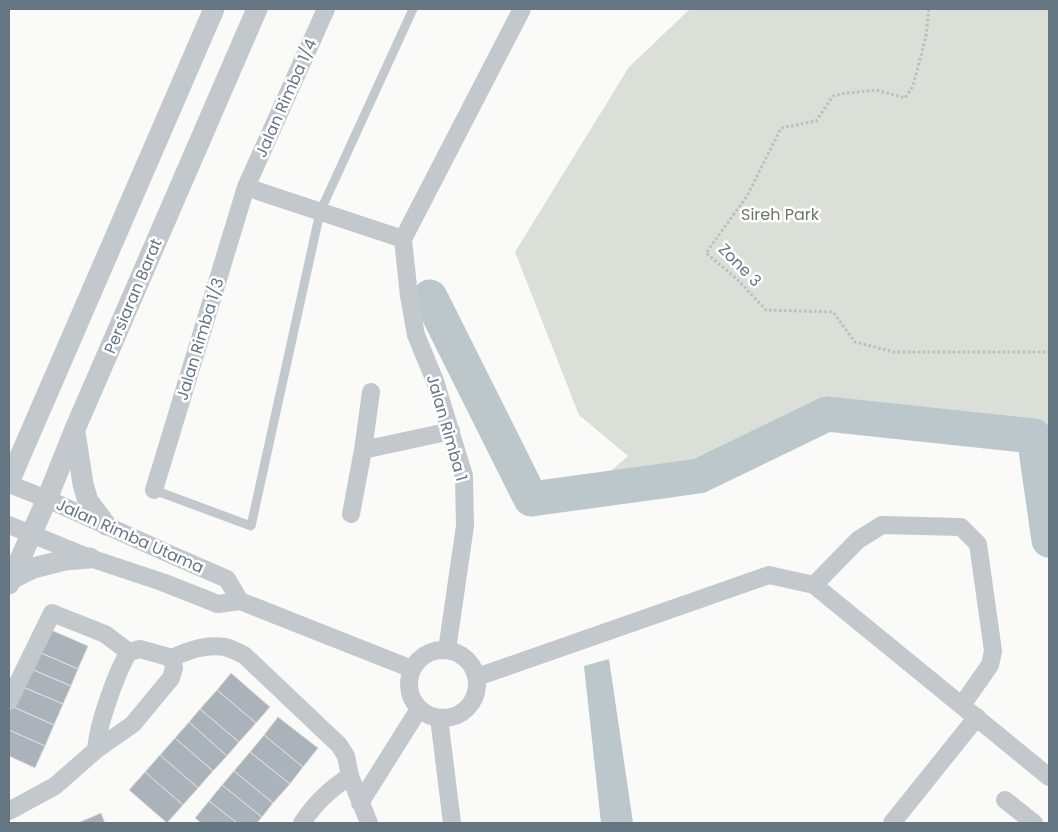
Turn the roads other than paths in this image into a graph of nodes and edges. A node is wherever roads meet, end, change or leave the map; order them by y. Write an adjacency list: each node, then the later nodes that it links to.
1 (214, 9): 13 (street)
2 (258, 9): 10 (street, Persiaran Barat)
3 (326, 9): 6 (street, Jalan Rimba 1/4)
4 (413, 9): 7 (lane)
5 (522, 9): 8 (street)
6 (246, 187): 7 (street); 14 (street, Jalan Rimba 1/3)
7 (320, 212): 8 (street); 14 (lane)
8 (403, 239): 11 (street, Jalan Rimba 1)
9 (371, 392): 12 (street)
10 (75, 429): 15 (street, Persiaran Barat); 18 (street)
11 (451, 431): 12 (street); 24 (street, Jalan Rimba 1)
12 (363, 450): 16 (street)
13 (9, 483): 15 (street, Jalan Rimba Utama)
14 (154, 490)
15 (47, 499): 18 (street, Jalan Rimba Utama); 19 (street, Persiaran Barat)
16 (351, 514)
17 (9, 525): 19 (street, Jalan Rimba Utama)
18 (106, 526): 23 (street, Jalan Rimba Utama)
19 (32, 534): 20 (street, Jalan Rimba Utama); 21 (street, Persiaran Barat)
20 (90, 558): 21 (street); 23 (street, Jalan Rimba Utama)
21 (10, 582)
22 (814, 584): 28 (street); 30 (street); 30 (street)
23 (240, 601): 27 (street, Jalan Rimba Utama)
24 (447, 650): 27 (street); 28 (street)
25 (129, 652): 26 (street); 29 (street); 34 (street)
26 (172, 658): 34 (street); 35 (street)
27 (412, 669): 31 (street)
28 (477, 677): 32 (street)
29 (9, 700)
30 (962, 705): 33 (street)
31 (419, 709): 32 (street); 38 (street)
32 (439, 718): 42 (street)
33 (977, 718): 36 (street); 43 (street)
34 (96, 750): 39 (street)
35 (350, 776): 38 (street); 40 (street)
36 (1049, 777)
37 (1005, 800): 44 (street)
38 (360, 803): 41 (street)
39 (9, 811)
40 (302, 823)
41 (369, 823)
42 (452, 823)
43 (892, 823)
44 (1034, 823)

